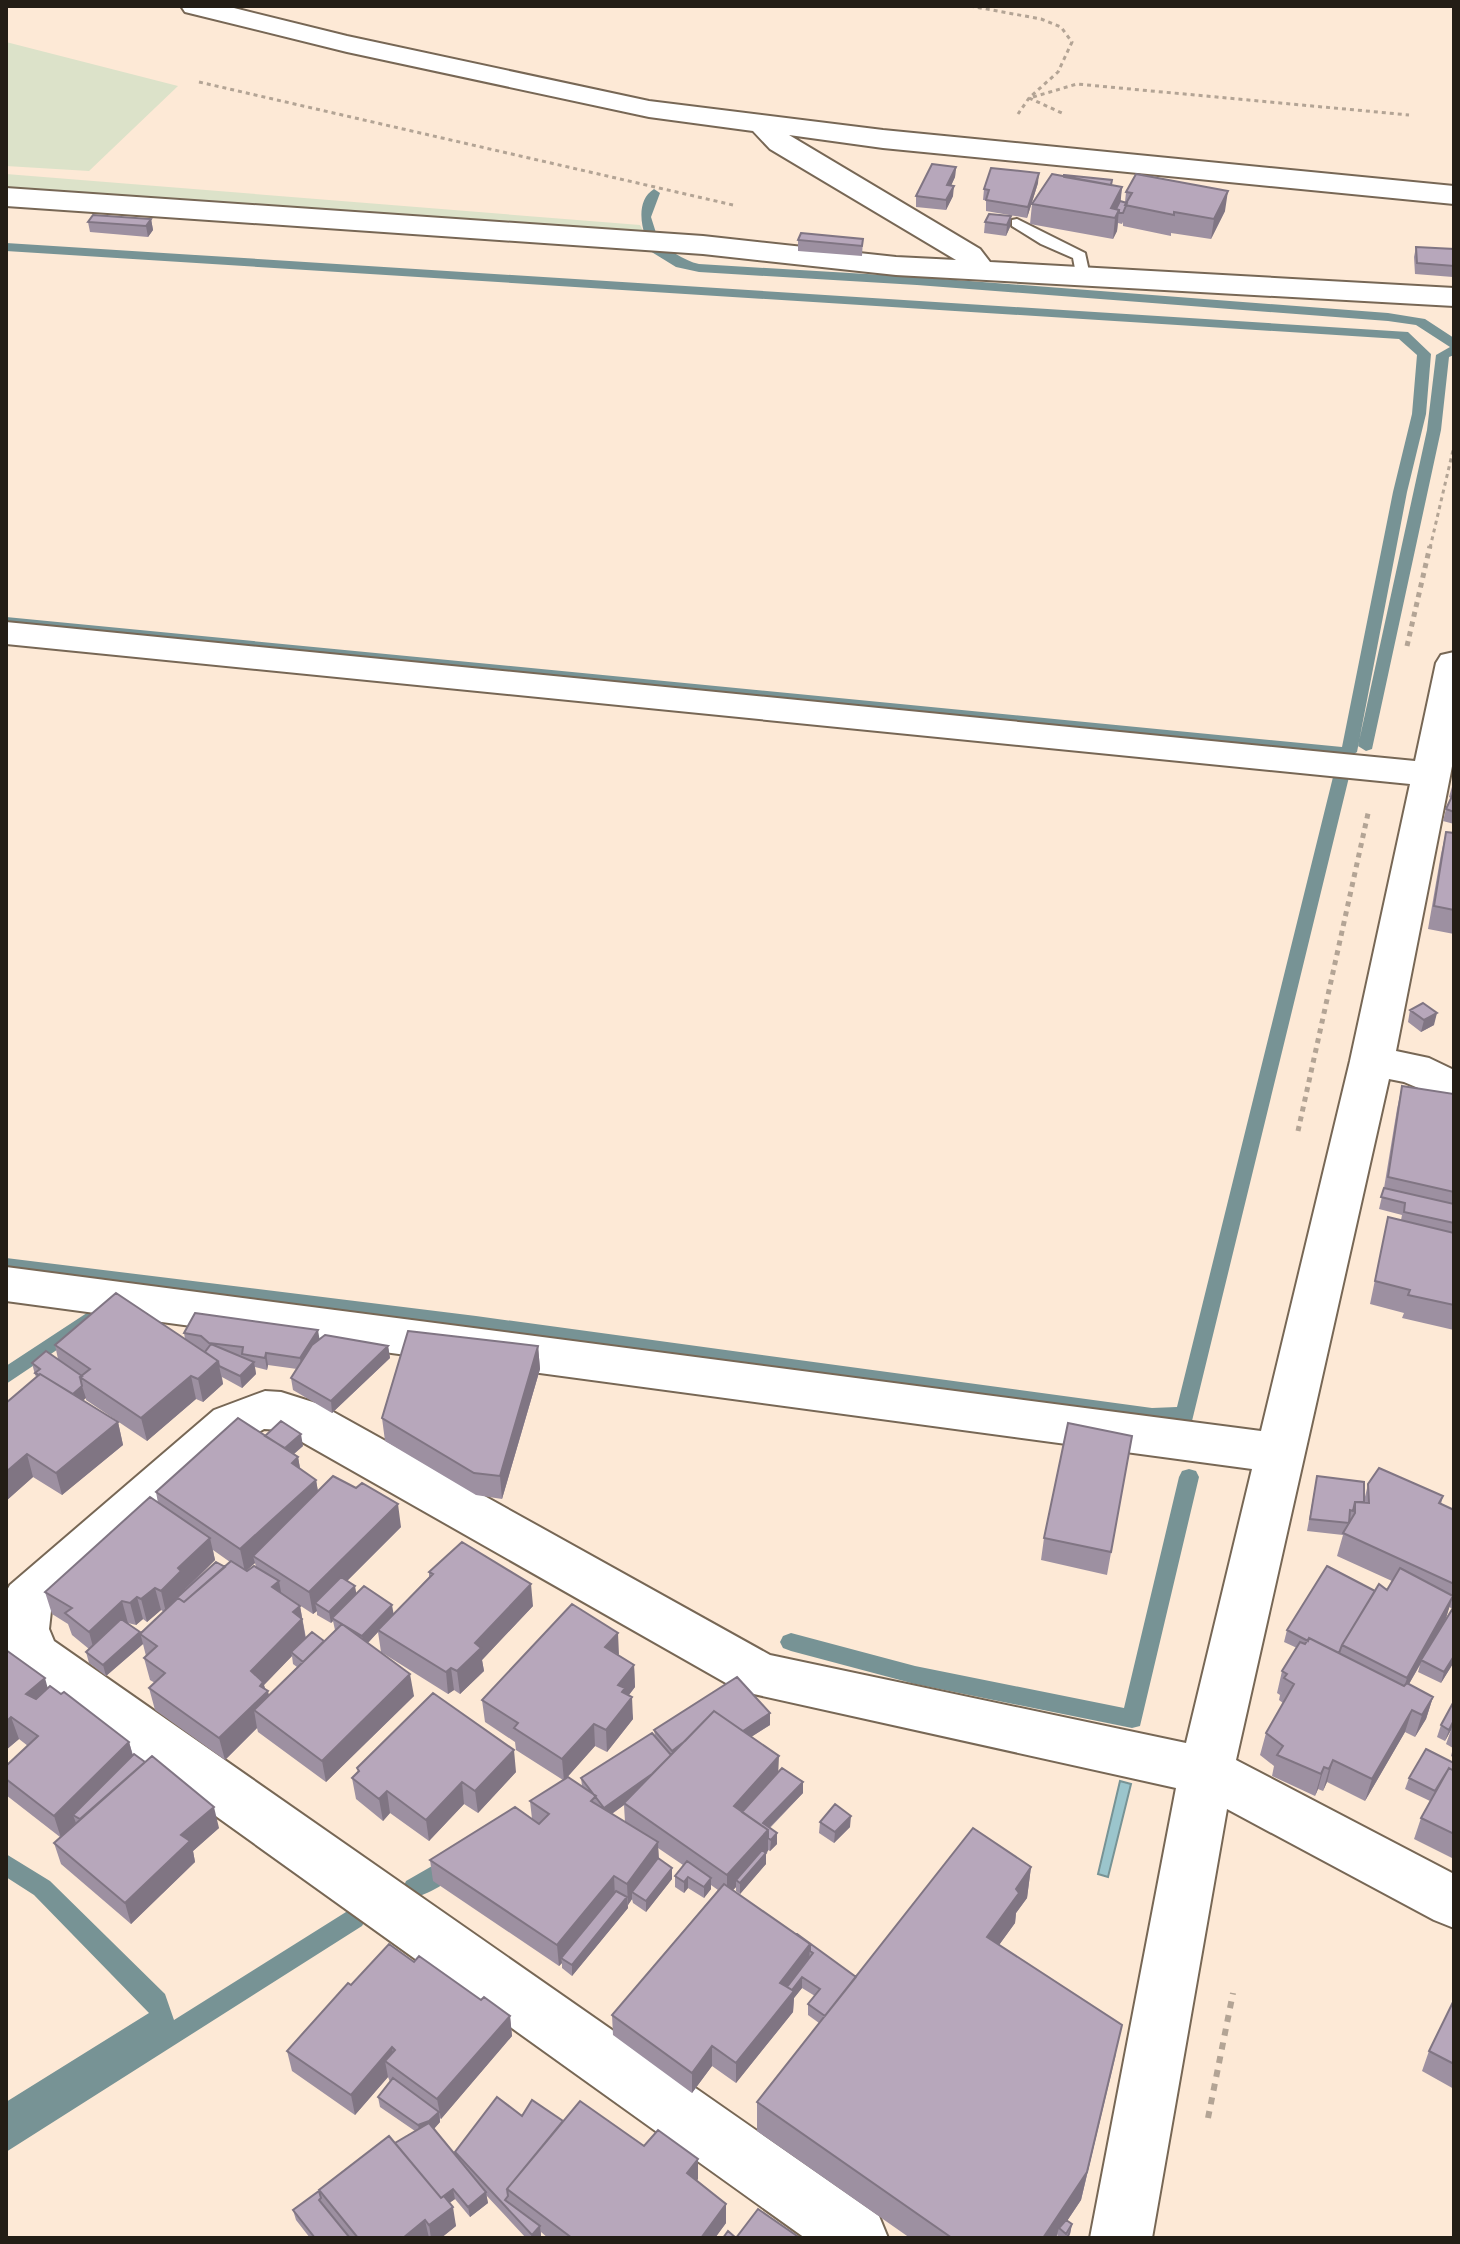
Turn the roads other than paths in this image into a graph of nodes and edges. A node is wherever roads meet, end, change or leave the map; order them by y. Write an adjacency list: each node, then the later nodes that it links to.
1 (194, 6): 2 (street)
2 (762, 124): 3 (street); 6 (street)
3 (1454, 195)
4 (6, 197): 6 (street)
5 (1017, 223): 7 (lane)
6 (981, 271): 7 (street)
7 (1082, 276): 8 (street)
8 (1454, 297)
9 (6, 633): 11 (street)
10 (1454, 663): 11 (street)
11 (1429, 774): 12 (street)
12 (1372, 1061): 13 (street); 15 (street)
13 (1454, 1088)
14 (6, 1284): 15 (street)
15 (1281, 1453): 16 (street)
16 (1206, 1771): 17 (street); 18 (street); 19 (street)
17 (1454, 1902)
18 (857, 2238)
19 (1121, 2238)

